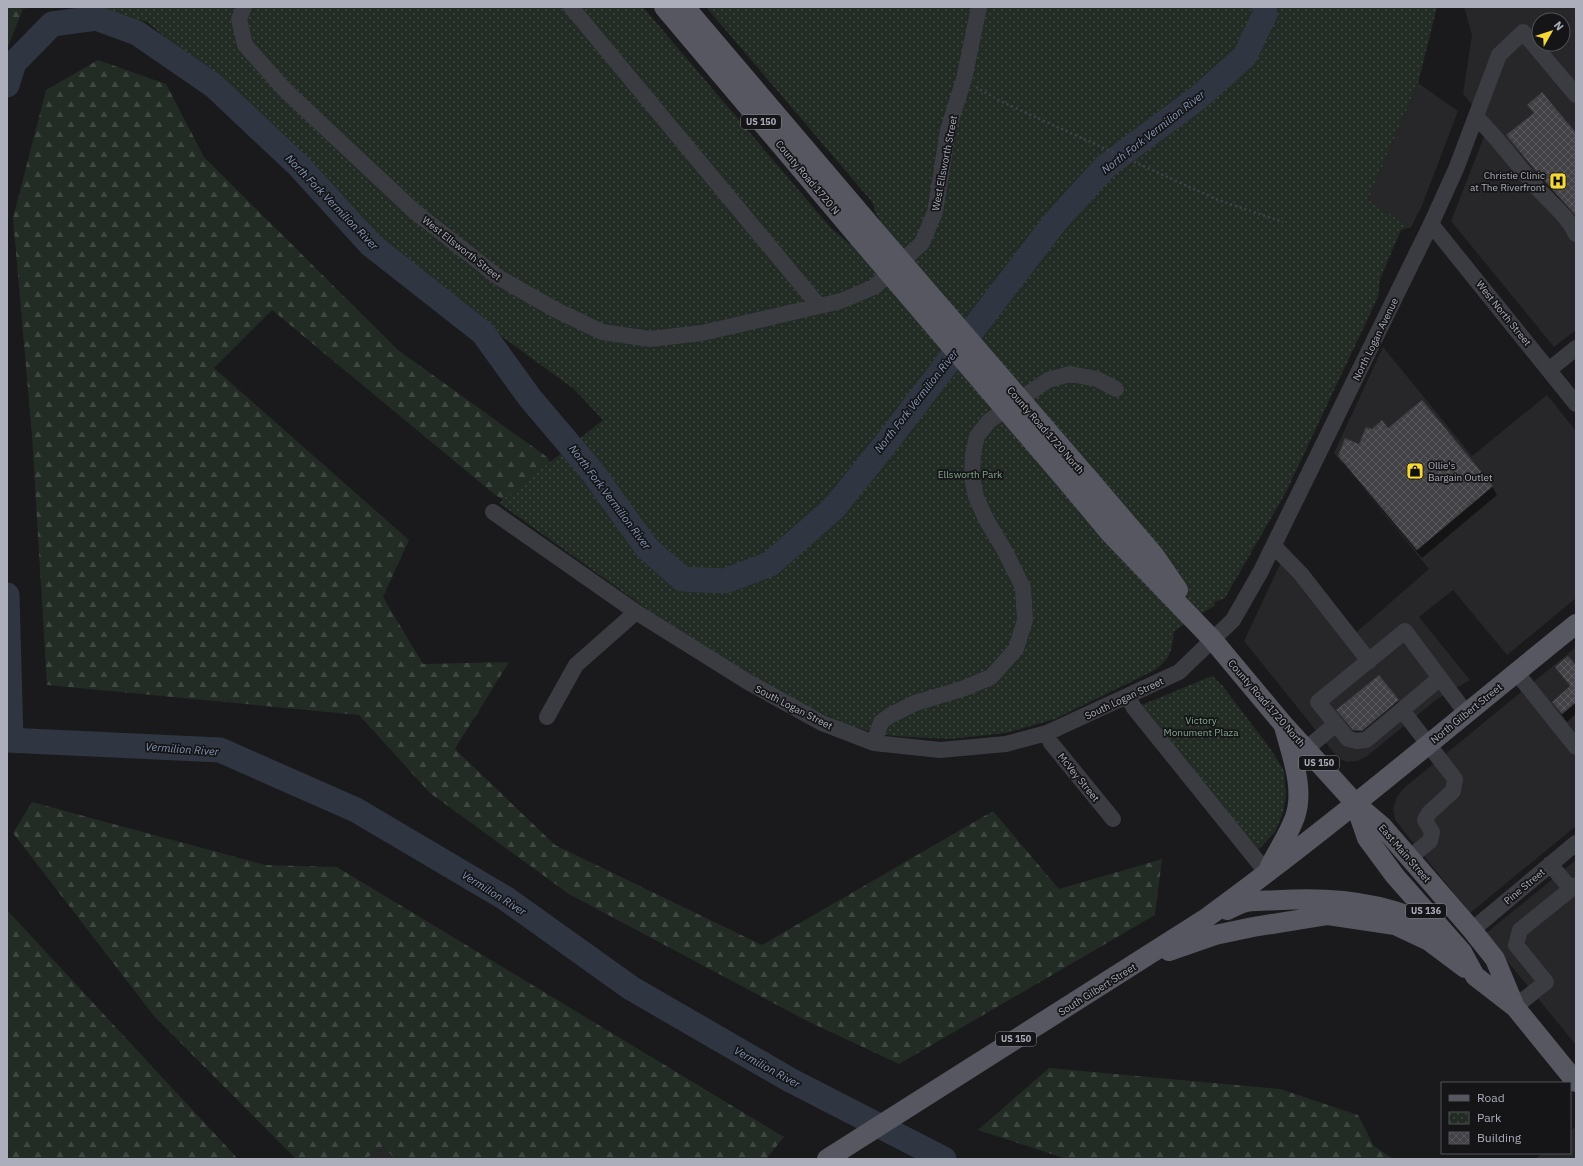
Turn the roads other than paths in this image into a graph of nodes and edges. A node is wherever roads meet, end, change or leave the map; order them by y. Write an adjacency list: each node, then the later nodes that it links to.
1 (244, 7): 11 (street, West Ellsworth Street)
2 (571, 7): 11 (street)
3 (664, 7): 9 (main road, County Road 1720 N / US 150)
4 (685, 7): 9 (main road, County Road 1720 N / US 150)
5 (979, 7): 11 (street, West Ellsworth Street)
6 (1576, 96): 7 (street, North Logan Avenue)
7 (1476, 117): 8 (street, North Logan Avenue); 10 (street)
8 (1431, 224): 13 (street, West North Street); 17 (street, North Logan Avenue)
9 (865, 232): 20 (main road, County Road 1720 North / US 150, bridge)
10 (1576, 234)
11 (819, 306)
12 (1576, 348): 13 (street)
13 (1550, 369): 15 (street, West North Street)
14 (1116, 389): 32 (street)
15 (1576, 404)
16 (493, 512): 18 (street, South Logan Street)
17 (1274, 546): 20 (street, North Logan Avenue); 21 (street)
18 (636, 612): 27 (street); 32 (street, South Logan Street)
19 (1576, 624): 22 (main road, North Gilbert Street)
20 (1212, 639): 24 (street, South Logan Street); 28 (main road, County Road 1720 North / US 150)
21 (1369, 661): 23 (street); 29 (street)
22 (1516, 672): 26 (main road, North Gilbert Street); 33 (street)
23 (1440, 678): 25 (street); 26 (street)
24 (1128, 697): 30 (street, South Logan Street); 40 (street)
25 (1402, 710): 29 (street); 31 (street)
26 (1466, 713): 31 (main road, North Gilbert Street)
27 (547, 717)
28 (1283, 724): 34 (main road, County Road 1720 North / US 150); 40 (main road)
29 (1336, 724): 34 (street)
30 (1047, 733): 32 (street, South Logan Street); 36 (street, McVey Street)
31 (1428, 743): 35 (main road, North Gilbert Street); 38 (street)
32 (874, 744)
33 (1576, 747)
34 (1306, 749): 35 (main road, County Road 1720 North / US 150)
35 (1355, 803): 38 (main road, East Main Street / US 136); 40 (main road, South Gilbert Street / US 150); 44 (main road, East Main Street / US 136)
36 (1113, 819)
37 (1576, 843): 39 (street, Pine Street)
38 (1409, 858): 43 (main road, East Main Street / US 136)
39 (1550, 864): 41 (street); 43 (street, Pine Street)
40 (1267, 873): 42 (main road, South Gilbert Street / US 150)
41 (1573, 887): 46 (street)
42 (1210, 927): 44 (main road); 45 (main road); 48 (main road, South Gilbert Street / US 150)
43 (1472, 930): 46 (main road, East Main Street / US 136)
44 (1445, 933): 45 (main road, East Main Street / US 136); 46 (main road)
45 (1475, 976): 46 (main road, East Main Street / US 136)
46 (1515, 1007): 47 (main road, East Main Street / US 136)
47 (1573, 1072)
48 (827, 1159)

